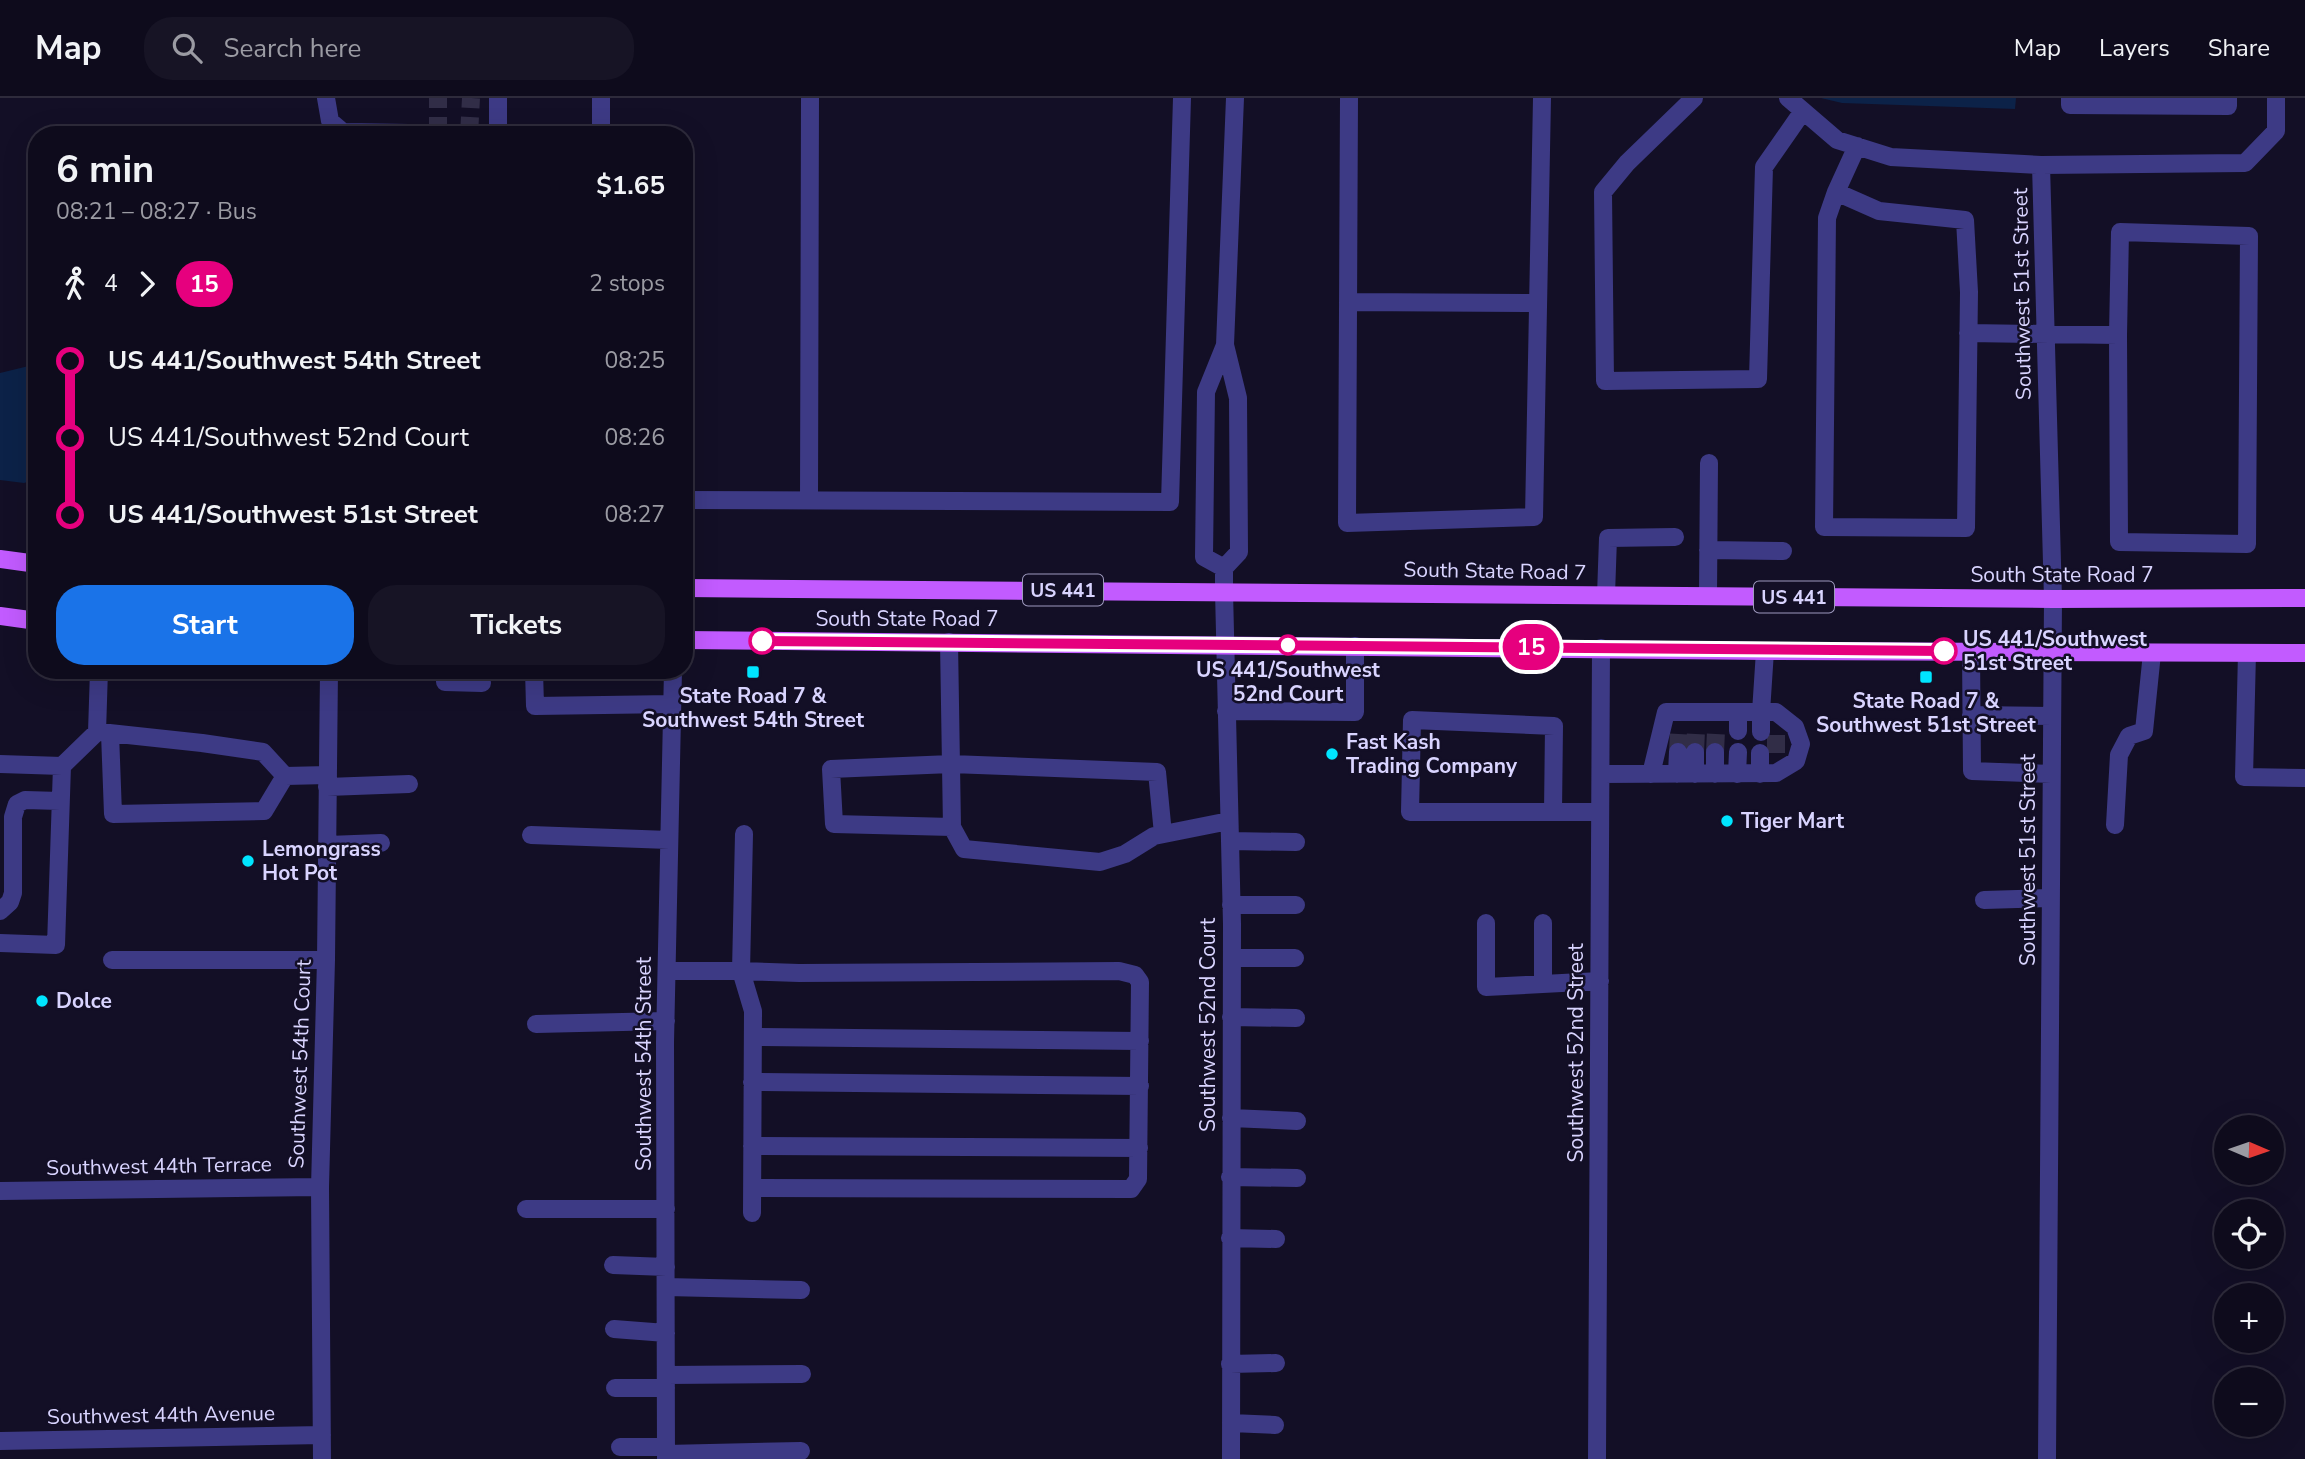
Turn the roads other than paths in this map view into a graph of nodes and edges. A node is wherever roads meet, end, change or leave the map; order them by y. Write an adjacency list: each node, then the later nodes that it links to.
1 (326, 98): 15 (street)
2 (498, 98): 16 (street)
3 (601, 98): 17 (street)
4 (810, 98): 28 (street)
5 (1182, 98): 28 (street)
6 (1235, 98): 26 (street)
7 (1349, 98): 21 (street)
8 (1542, 98): 22 (street)
9 (1694, 98): 14 (street)
10 (1788, 98): 14 (street)
11 (2070, 98): 12 (street)
12 (2228, 98)
13 (2276, 98): 19 (street, Southwest 51st Street)
14 (1803, 111): 18 (street)
15 (336, 126)
16 (498, 126)
17 (601, 126)
18 (1857, 146): 19 (street); 20 (street)
19 (2041, 165): 24 (street, Southwest 51st Street)
20 (1836, 192): 23 (street); 23 (street)
21 (1348, 302): 22 (street); 22 (street)
22 (1538, 303)
23 (1968, 333): 24 (street)
24 (2046, 334): 25 (street); 41 (street, Southwest 51st Street)
25 (2118, 335): 25 (street)
26 (1224, 345): 35 (street); 35 (street)
27 (1709, 463): 31 (street)
28 (809, 499): 29 (street)
29 (693, 500)
30 (1675, 537): 38 (street)
31 (1708, 550): 32 (street); 39 (street)
32 (1783, 551)
33 (0, 559): 34 (main road)
34 (28, 563)
35 (1224, 568): 37 (street, Southwest 52nd Court)
36 (693, 588): 37 (main road, South State Road 7 / US 441)
37 (1224, 592): 38 (main road, South State Road 7 / US 441); 46 (street, Southwest 52nd Court)
38 (1606, 595): 39 (main road, South State Road 7 / US 441)
39 (1708, 596): 41 (main road, South State Road 7 / US 441)
40 (2305, 598): 41 (main road, South State Road 7 / US 441)
41 (2053, 599): 51 (street, Southwest 51st Street)
42 (0, 617): 43 (main road)
43 (28, 620)
44 (693, 640): 45 (main road, South State Road 7)
45 (949, 642): 46 (main road, South State Road 7); 78 (street)
46 (1224, 645): 47 (main road, South State Road 7); 62 (street, Southwest 52nd Court)
47 (1355, 646): 48 (main road, South State Road 7); 62 (street)
48 (1601, 648): 49 (main road, South State Road 7); 82 (street, Southwest 52nd Street)
49 (1765, 650): 50 (main road, South State Road 7); 66 (street)
50 (1971, 652): 51 (main road, South State Road 7); 67 (street)
51 (2052, 653): 52 (main road, South State Road 7); 68 (street, Southwest 51st Street)
52 (2151, 653): 53 (main road, South State Road 7); 96 (street)
53 (2247, 653): 54 (main road, South State Road 7); 89 (street)
54 (2305, 653)
55 (100, 679): 73 (street)
56 (329, 679): 90 (street, Southwest 54th Court)
57 (445, 679): 60 (street)
58 (534, 679): 61 (street)
59 (673, 679): 61 (street, Southwest 54th Street)
60 (482, 683)
61 (672, 704): 101 (street, Southwest 54th Street)
62 (1226, 711): 95 (street, Southwest 52nd Court)
63 (1687, 712): 64 (street); 69 (street); 83 (street)
64 (1716, 712): 65 (street); 70 (street)
65 (1738, 712): 66 (street); 71 (street)
66 (1769, 712): 72 (street); 81 (street)
67 (1971, 715): 68 (street); 87 (street)
68 (2052, 716): 87 (street, Southwest 51st Street)
69 (1687, 731)
70 (1716, 731)
71 (1738, 732)
72 (1768, 732)
73 (103, 733): 80 (street); 88 (street); 88 (street)
74 (1687, 752): 84 (street)
75 (1716, 752): 85 (street)
76 (1738, 752): 86 (street)
77 (1768, 753): 81 (street)
78 (951, 764): 97 (street); 97 (street); 99 (street)
79 (0, 765): 80 (street)
80 (62, 766): 92 (street)
81 (1768, 773): 86 (street)
82 (1601, 774): 83 (street); 94 (street, Southwest 52nd Street)
83 (1651, 774): 84 (street)
84 (1686, 774): 85 (street)
85 (1715, 774): 86 (street)
86 (1737, 774)
87 (2051, 774): 106 (street, Southwest 51st Street)
88 (285, 776): 90 (street)
89 (2305, 778)
90 (328, 781): 91 (street); 105 (street, Southwest 54th Court)
91 (409, 784)
92 (60, 801): 110 (street); 113 (street)
93 (1553, 812): 93 (street); 94 (street)
94 (1600, 812): 120 (street, Southwest 52nd Street)
95 (1229, 821): 99 (street); 102 (street, Southwest 52nd Court)
96 (2115, 825)
97 (952, 827): 99 (street)
98 (744, 834): 119 (street)
99 (1163, 834)
100 (531, 835): 101 (street)
101 (669, 840): 118 (street, Southwest 54th Street)
102 (1230, 841): 103 (street); 108 (street, Southwest 52nd Court)
103 (1296, 842)
104 (381, 843): 105 (street)
105 (328, 845): 117 (street, Southwest 54th Court)
106 (2050, 898): 107 (street); 165 (street, Southwest 51st Street)
107 (1984, 900)
108 (1231, 905): 109 (street); 114 (street, Southwest 52nd Court)
109 (1296, 905)
110 (0, 911)
111 (1486, 923): 121 (street)
112 (1542, 923): 121 (street)
113 (0, 943)
114 (1232, 958): 115 (street); 122 (street, Southwest 52nd Court)
115 (1295, 958)
116 (112, 960): 117 (street)
117 (327, 960): 136 (street, Southwest 54th Court)
118 (667, 971): 119 (street); 124 (street, Southwest 54th Street)
119 (741, 971): 126 (street); 127 (street)
120 (1600, 981): 121 (street); 164 (street, Southwest 52nd Street)
121 (1543, 984)
122 (1231, 1017): 123 (street); 130 (street, Southwest 52nd Court)
123 (1296, 1018)
124 (666, 1021): 125 (street); 140 (street, Southwest 54th Street)
125 (536, 1024)
126 (752, 1037): 127 (street); 128 (street)
127 (1140, 1041): 129 (street)
128 (752, 1082): 129 (street); 132 (street)
129 (1140, 1086): 133 (street)
130 (1231, 1118): 131 (street); 134 (street, Southwest 52nd Court)
131 (1297, 1121)
132 (752, 1146): 133 (street); 137 (street)
133 (1139, 1149): 137 (street)
134 (1230, 1177): 135 (street); 142 (street, Southwest 52nd Court)
135 (1297, 1178)
136 (320, 1187): 138 (street, Southwest 44th Terrace); 157 (street, Southwest 54th Court)
137 (753, 1188): 141 (street)
138 (0, 1192)
139 (526, 1209): 140 (street)
140 (666, 1209): 145 (street, Southwest 54th Street)
141 (752, 1213)
142 (1230, 1238): 143 (street); 151 (street, Southwest 52nd Court)
143 (1276, 1239)
144 (613, 1265): 145 (street)
145 (666, 1267): 146 (street, Southwest 54th Street)
146 (666, 1287): 147 (street); 149 (street, Southwest 54th Street)
147 (801, 1290)
148 (614, 1329): 149 (street)
149 (666, 1333): 153 (street, Southwest 54th Street)
150 (1276, 1363): 151 (street)
151 (1230, 1364): 155 (street, Southwest 52nd Court)
152 (802, 1374): 153 (street)
153 (666, 1382): 154 (street); 161 (street, Southwest 54th Street)
154 (615, 1388)
155 (1231, 1423): 156 (street); 163 (street, Southwest 52nd Court)
156 (1275, 1426)
157 (323, 1434): 158 (street, Southwest 44th Avenue); 162 (street, Southwest 54th Court)
158 (0, 1441)
159 (620, 1447): 161 (street)
160 (801, 1451): 161 (street)
161 (666, 1453)
162 (322, 1459)
163 (1231, 1459)
164 (1597, 1459)
165 (2047, 1459)

